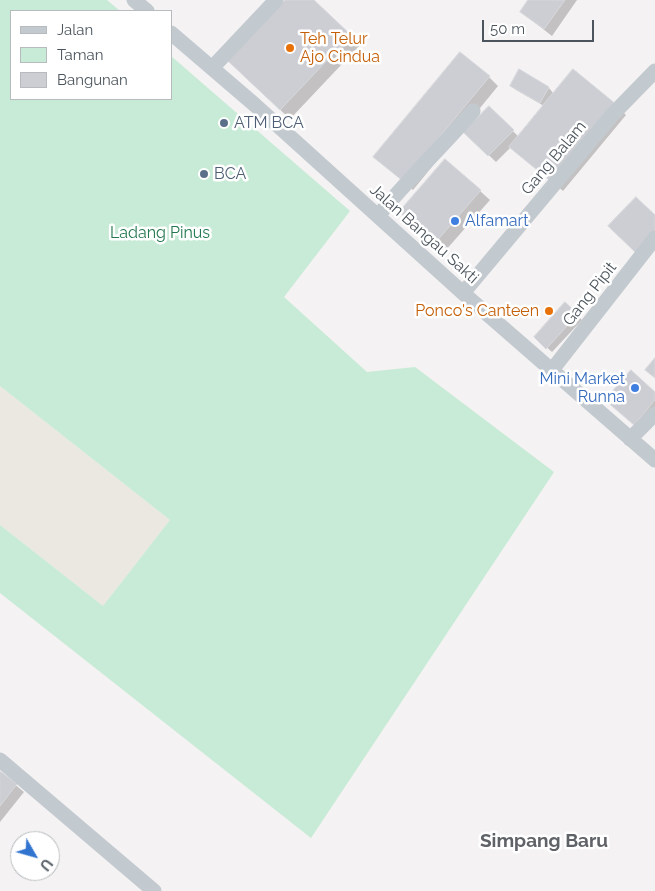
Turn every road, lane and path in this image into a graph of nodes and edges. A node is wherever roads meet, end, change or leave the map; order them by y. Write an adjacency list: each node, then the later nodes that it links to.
1 (134, 0): 3 (street)
2 (276, 0): 5 (street)
3 (146, 10)
4 (172, 34): 5 (street, Jalan Bangau Sakti)
5 (212, 68): 8 (street, Jalan Bangau Sakti)
6 (655, 70): 10 (street, Gang Balam)
7 (473, 111): 8 (street)
8 (378, 216): 10 (street, Jalan Bangau Sakti)
9 (655, 238): 11 (street, Gang Pipit)
10 (463, 293): 11 (street, Jalan Bangau Sakti)
11 (552, 370): 13 (street, Jalan Bangau Sakti)
12 (655, 414): 13 (street)
13 (630, 439): 14 (street, Jalan Bangau Sakti)
14 (655, 460)
15 (0, 760): 16 (street)
16 (154, 891)

